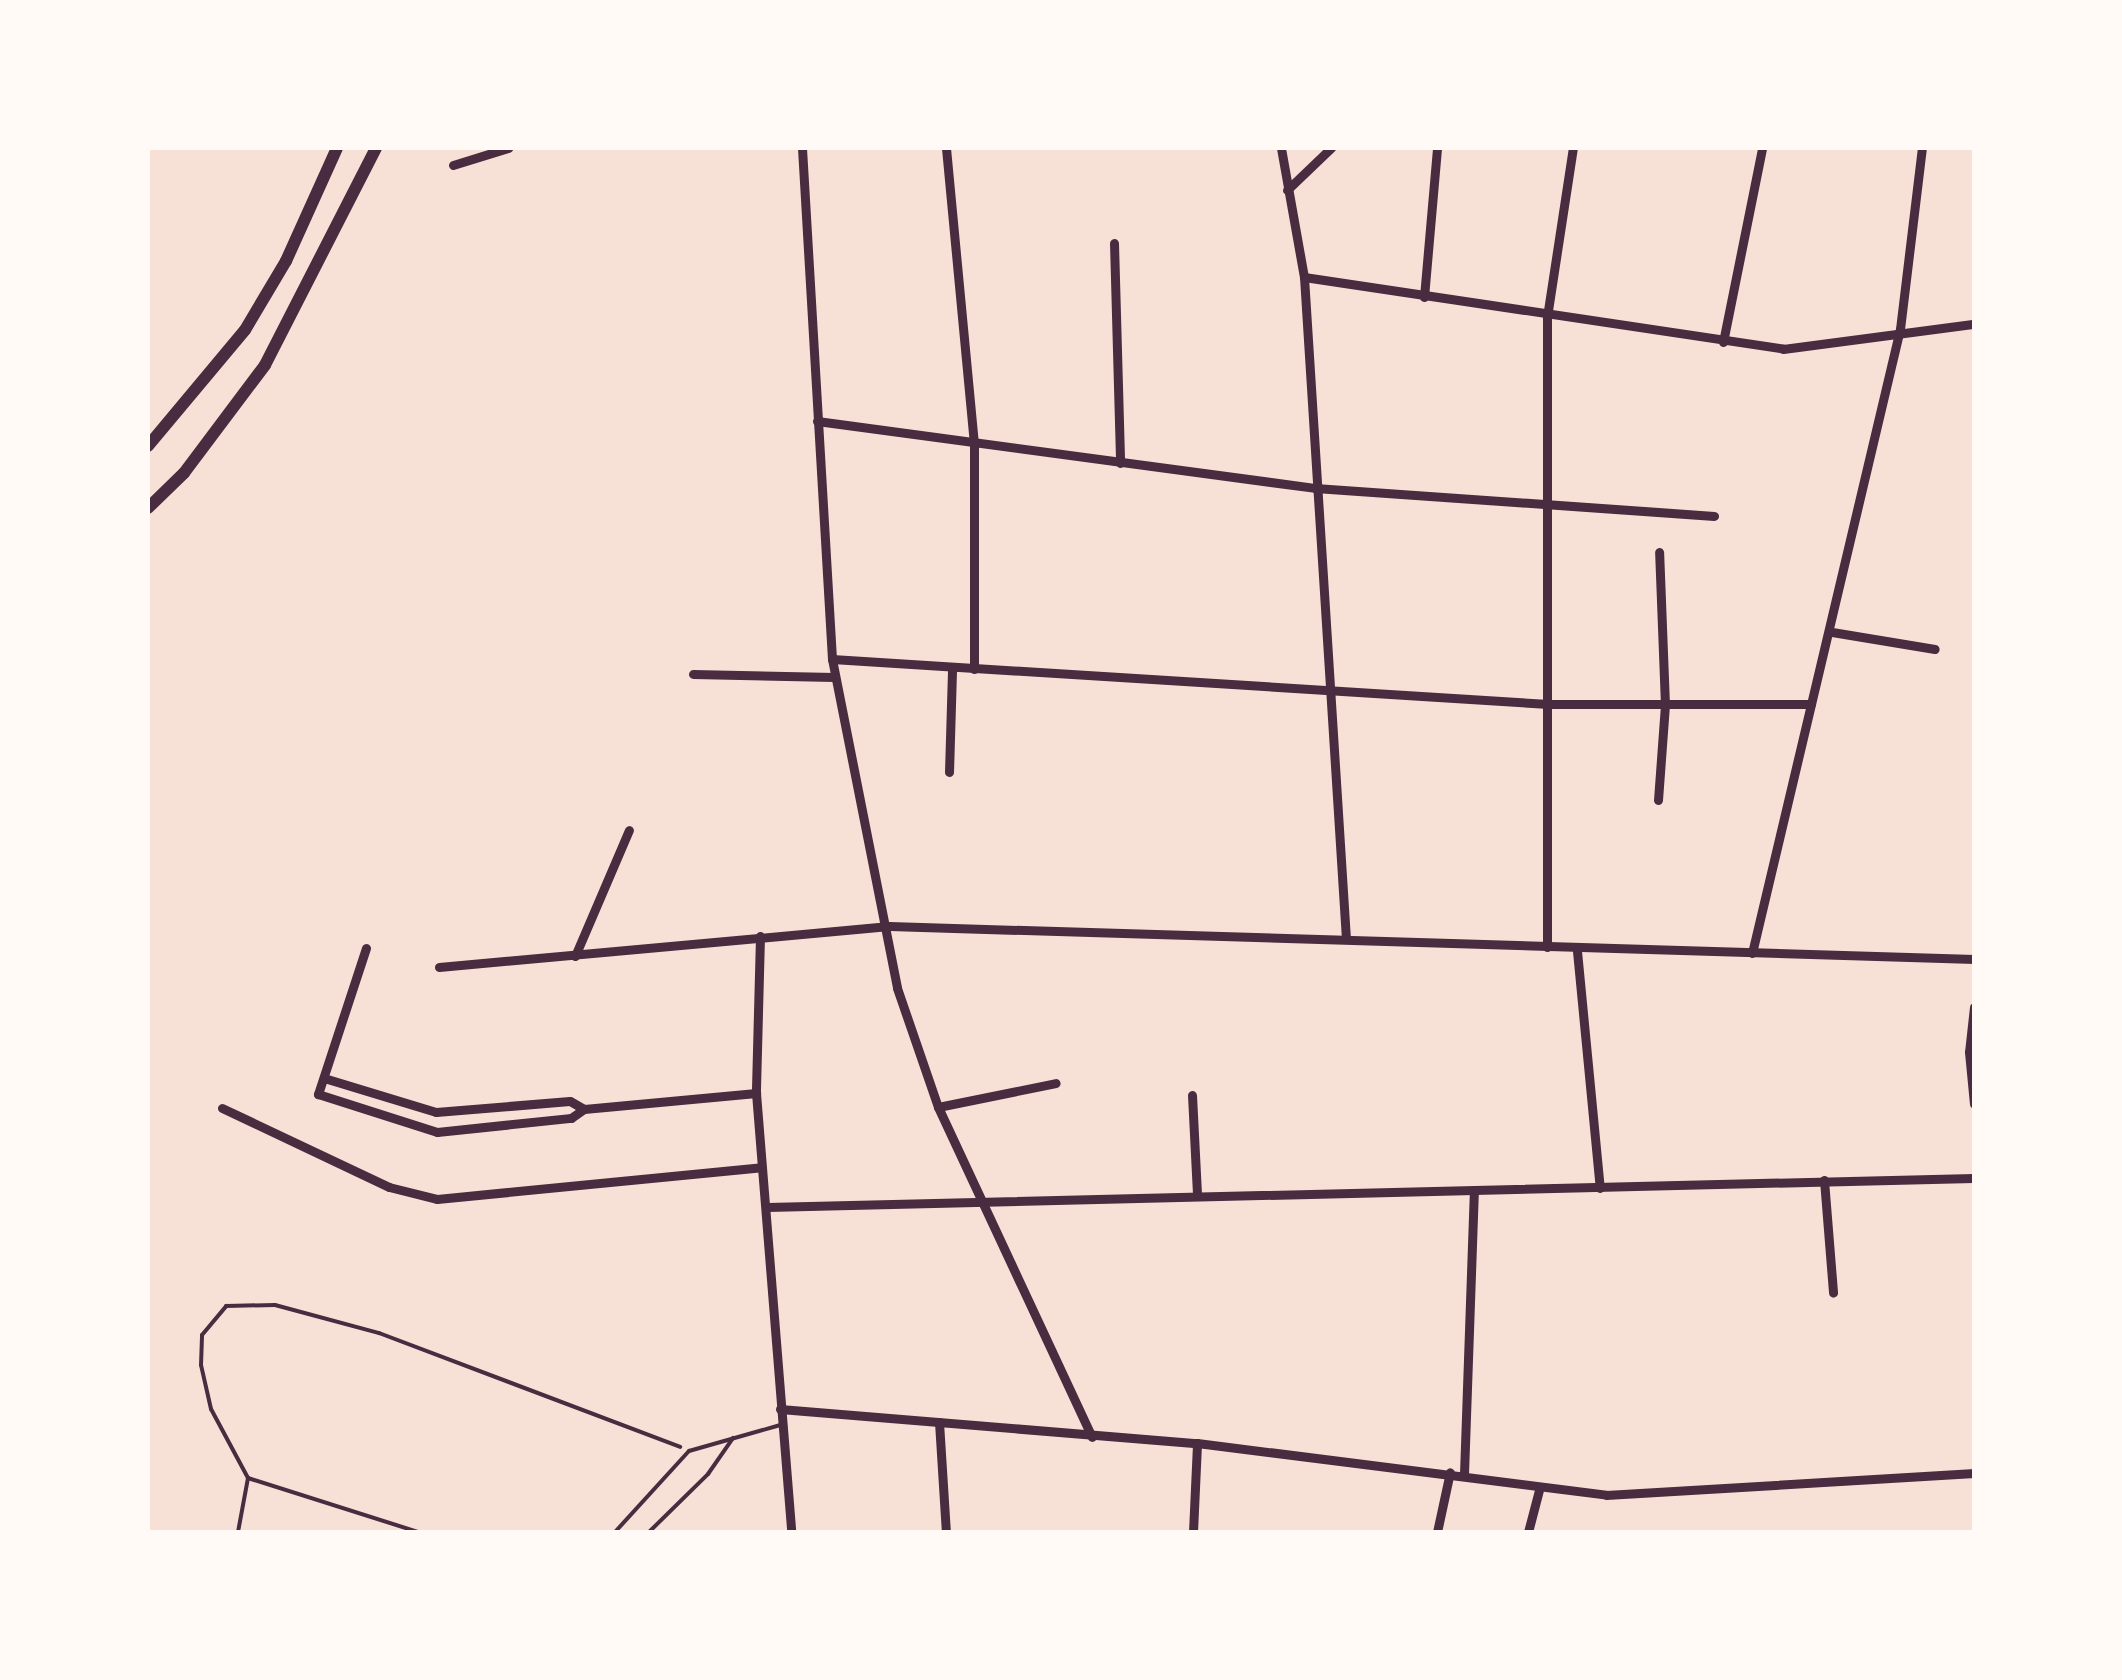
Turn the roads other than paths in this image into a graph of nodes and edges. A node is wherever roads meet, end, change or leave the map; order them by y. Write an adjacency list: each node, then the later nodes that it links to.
1 (337, 148): 23 (main road)
2 (376, 148): 27 (main road)
3 (508, 148): 12 (street)
4 (802, 148): 21 (street)
5 (946, 148): 22 (street)
6 (1281, 148): 13 (street)
7 (1332, 148): 13 (street)
8 (1437, 148): 16 (street)
9 (1573, 148): 17 (street)
10 (1762, 148): 20 (street)
11 (1922, 148): 19 (street)
12 (453, 165)
13 (1287, 190): 15 (street)
14 (1114, 243): 24 (street)
15 (1304, 277): 16 (street); 25 (street)
16 (1424, 297): 17 (street)
17 (1547, 318): 20 (street); 26 (street)
18 (1974, 324): 19 (street)
19 (1900, 329): 20 (street); 30 (street)
20 (1723, 342)
21 (817, 421): 22 (street); 32 (street)
22 (974, 443): 24 (street); 34 (street)
23 (148, 446)
24 (1120, 463): 25 (street)
25 (1315, 488): 26 (street); 37 (street)
26 (1550, 506): 28 (street); 38 (street)
27 (148, 508)
28 (1714, 516)
29 (1659, 552): 40 (street)
30 (1832, 632): 31 (street); 39 (street)
31 (1935, 649)
32 (832, 659): 33 (street); 36 (street)
33 (952, 669): 34 (street); 41 (street)
34 (974, 669): 37 (street)
35 (693, 674): 36 (street)
36 (834, 677): 44 (street)
37 (1332, 692): 38 (street); 46 (street)
38 (1549, 704): 40 (street); 47 (street)
39 (1811, 704): 40 (street); 50 (street)
40 (1664, 705): 42 (street)
41 (950, 772)
42 (1658, 800)
43 (629, 830): 51 (street)
44 (889, 926): 45 (street); 46 (street); 61 (street)
45 (760, 936): 51 (street); 57 (street)
46 (1346, 939): 47 (street)
47 (1546, 947): 49 (street)
48 (366, 948): 55 (street)
49 (1577, 952): 50 (street); 70 (street)
50 (1752, 954): 52 (street)
51 (575, 956): 53 (street)
52 (1974, 959)
53 (440, 968)
54 (1974, 1007): 60 (street)
55 (324, 1078): 64 (street); 66 (street)
56 (1056, 1083): 61 (street)
57 (756, 1093): 63 (street); 67 (street)
58 (1192, 1095): 72 (street)
59 (563, 1102): 63 (street); 64 (street); 65 (street)
60 (1974, 1104)
61 (938, 1107): 73 (street)
62 (222, 1108): 67 (street)
63 (584, 1109): 65 (street)
64 (436, 1112): 66 (street)
65 (565, 1118): 66 (street)
66 (437, 1132)
67 (761, 1168): 74 (street)
68 (1974, 1178): 69 (street)
69 (1824, 1180): 70 (street); 75 (street)
70 (1600, 1188): 71 (street)
71 (1474, 1190): 72 (street); 84 (street)
72 (1196, 1194): 73 (street)
73 (984, 1199): 74 (street); 79 (street)
74 (767, 1206): 76 (street)
75 (1833, 1293)
76 (780, 1409): 77 (street); 78 (street)
77 (939, 1422): 79 (street); 89 (street)
78 (782, 1425): 80 (lane); 88 (street)
79 (1092, 1436): 81 (street)
80 (733, 1438): 86 (lane); 87 (lane)
81 (1197, 1444): 82 (street); 90 (street)
82 (1450, 1472): 84 (street); 91 (street)
83 (1974, 1473): 85 (street)
84 (1464, 1474): 85 (street)
85 (1538, 1490): 92 (street)
86 (615, 1532)
87 (649, 1532)
88 (791, 1532)
89 (946, 1532)
90 (1193, 1532)
91 (1438, 1532)
92 (1528, 1532)

